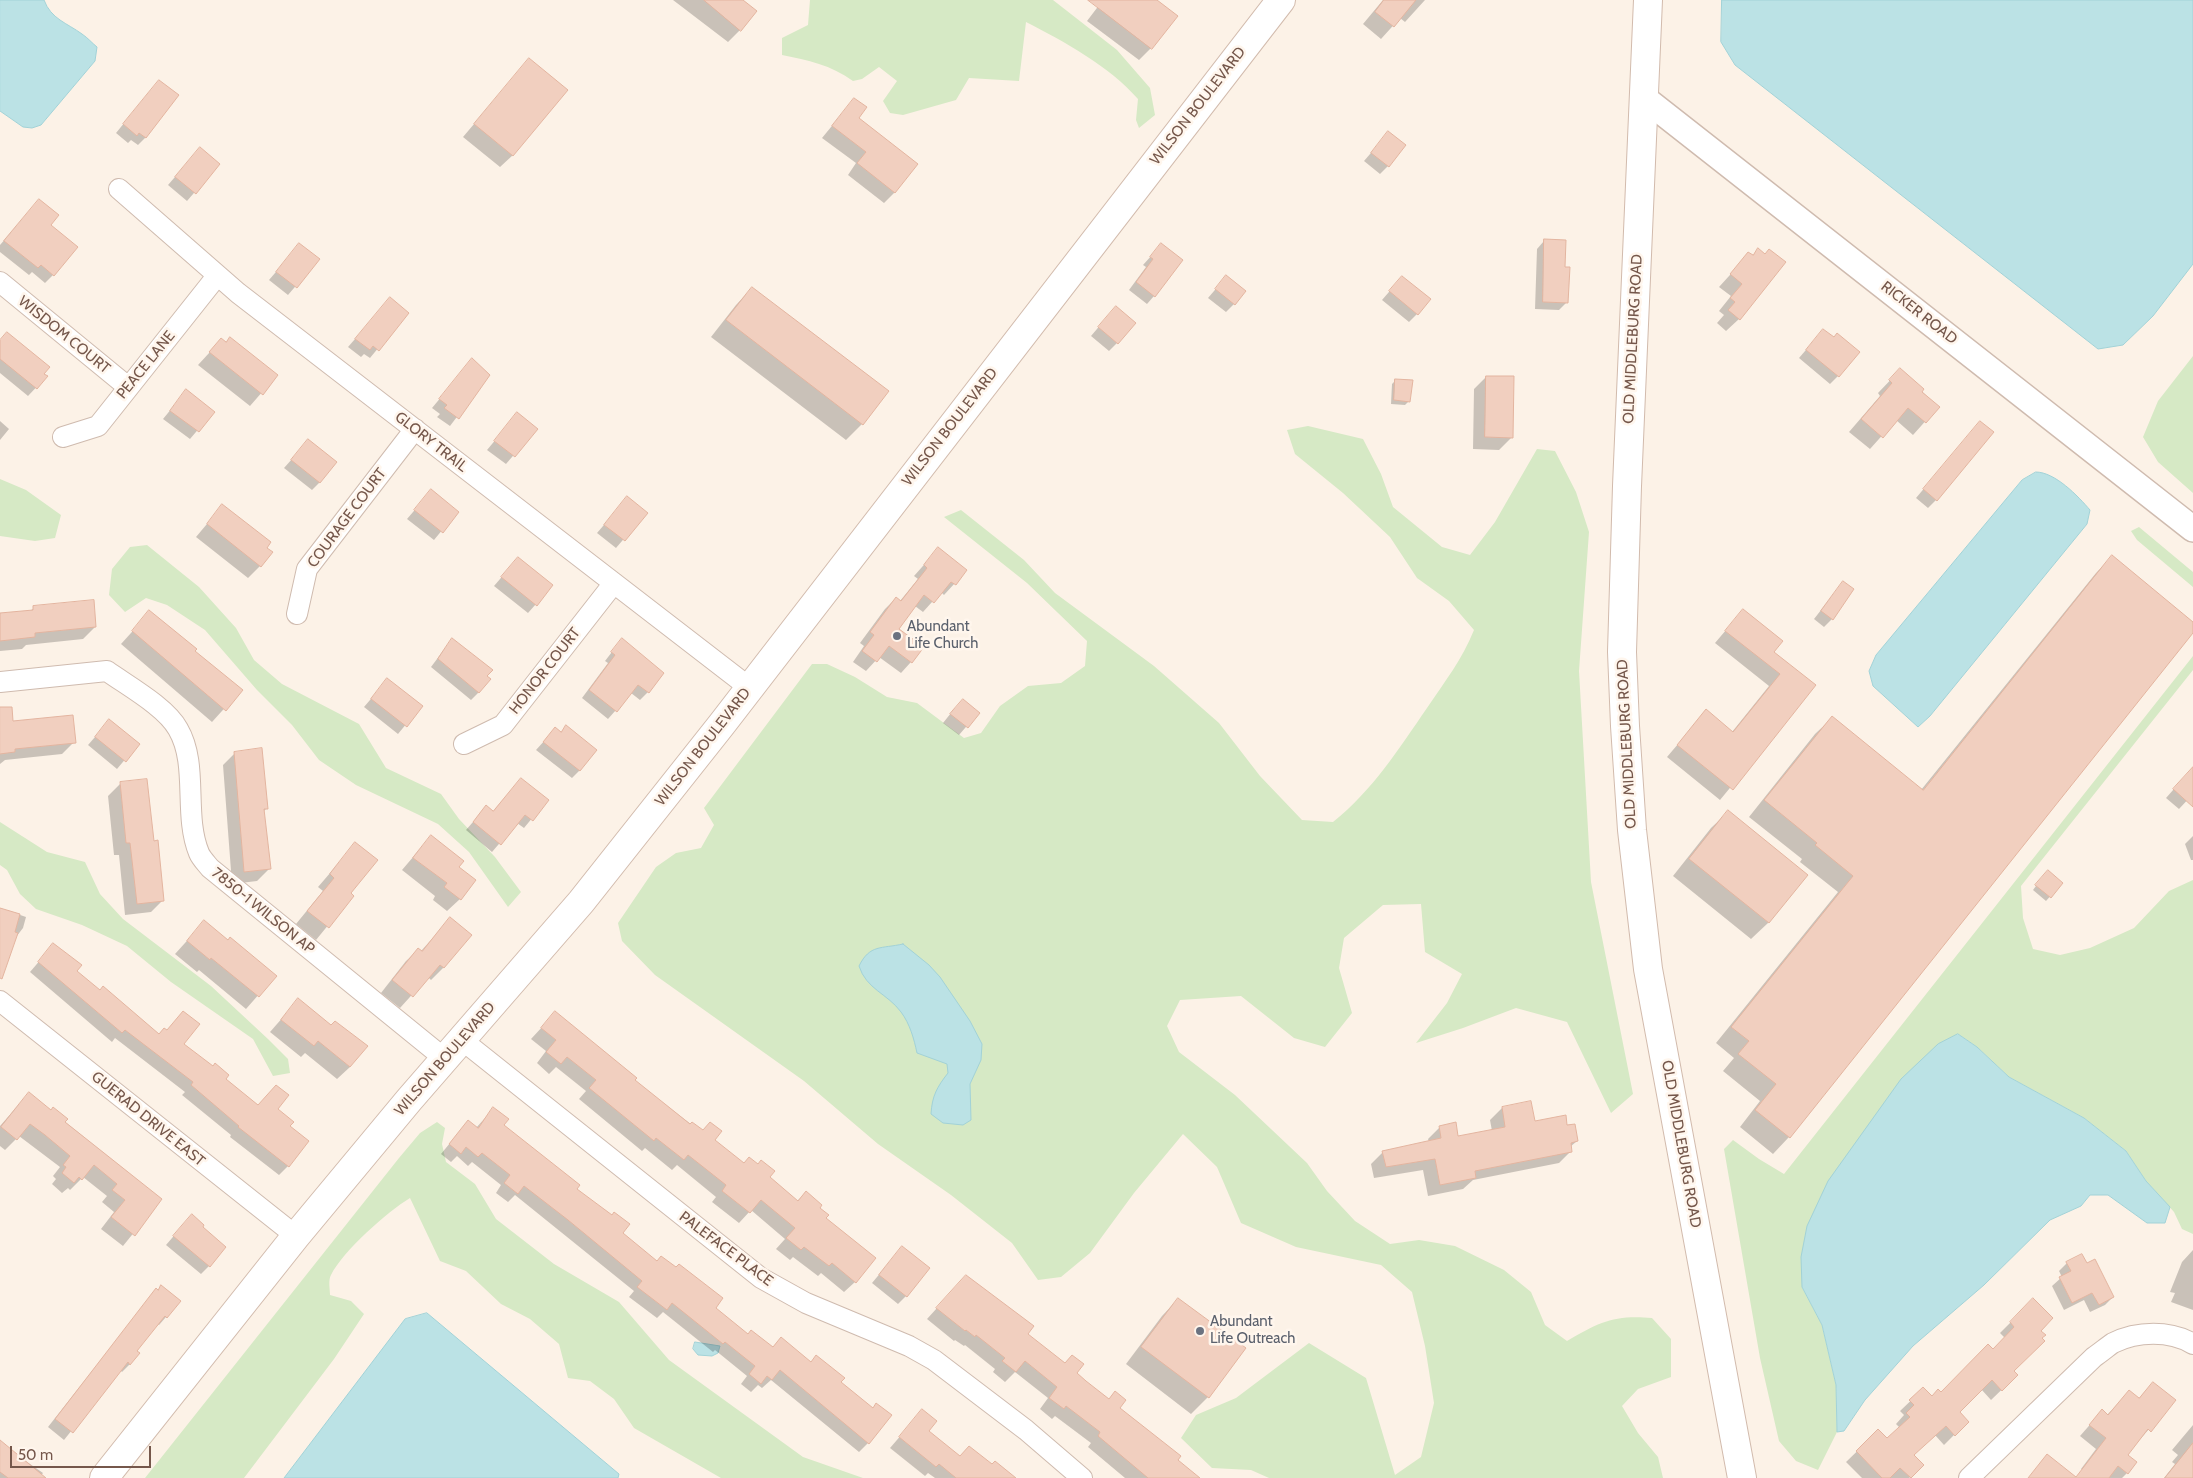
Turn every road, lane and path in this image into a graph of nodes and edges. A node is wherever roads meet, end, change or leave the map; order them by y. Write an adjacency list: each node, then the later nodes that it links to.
1 (1281, 0): 14 (main road, WILSON BOULEVARD)
2 (1648, 0): 3 (main road, OLD MIDDLEBURG ROAD)
3 (1644, 98): 10 (street, RICKER ROAD); 22 (main road, OLD MIDDLEBURG ROAD)
4 (118, 189): 5 (street, GLORY TRAIL)
5 (217, 276): 7 (street, PEACE LANE); 8 (street, GLORY TRAIL)
6 (0, 282): 7 (street, WISDOM COURT)
7 (128, 387): 9 (street, PEACE LANE)
8 (415, 429): 11 (street, GLORY TRAIL); 12 (street, COURAGE COURT)
9 (63, 437)
10 (2193, 529)
11 (614, 583): 14 (street, GLORY TRAIL); 15 (street, HONOR COURT)
12 (297, 614)
13 (0, 682): 17 (street, 7850-1 WILSON AP)
14 (750, 688): 17 (main road, WILSON BOULEVARD)
15 (464, 744)
16 (0, 1001): 18 (street, GUERAD DRIVE EAST)
17 (453, 1050): 18 (main road, WILSON BOULEVARD); 21 (street, PALEFACE PLACE)
18 (296, 1236): 20 (main road, WILSON BOULEVARD)
19 (2193, 1344): 23 (street)
20 (104, 1478)
21 (1082, 1478)
22 (1742, 1478)
23 (1969, 1478)

